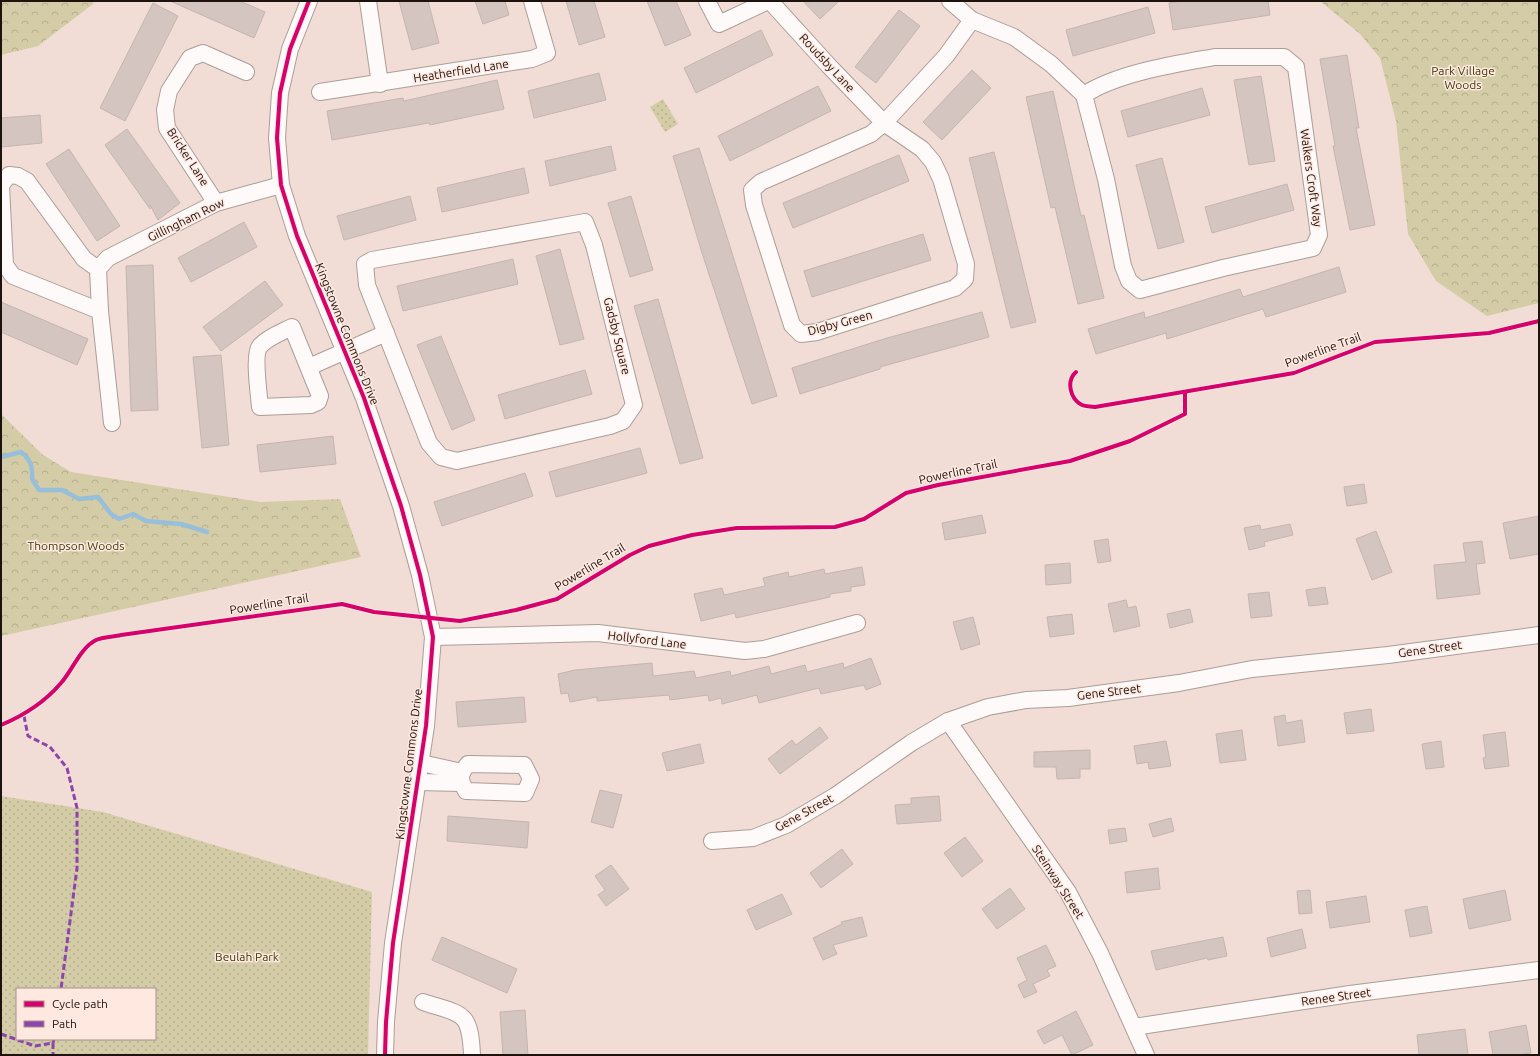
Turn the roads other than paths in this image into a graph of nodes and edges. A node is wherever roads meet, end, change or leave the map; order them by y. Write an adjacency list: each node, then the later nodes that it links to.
1 (309, 1): 14 (street, Kingstowne Commons Drive)
2 (368, 1): 9 (street)
3 (532, 1): 9 (street, Heatherfield Lane)
4 (707, 1): 5 (street, Roudsby Lane)
5 (769, 1): 12 (street, Roudsby Lane)
6 (950, 1): 7 (street)
7 (972, 20): 11 (street); 12 (street, Digby Green)
8 (246, 72): 15 (street, Bricker Lane)
9 (380, 84): 10 (street, Heatherfield Lane)
10 (320, 92)
11 (1084, 95): 11 (street, Walkers Croft Way)
12 (884, 123): 12 (street, Digby Green)
13 (1, 185): 16 (street); 17 (street)
14 (281, 185): 15 (street, Gillingham Row); 19 (street, Kingstowne Commons Drive)
15 (216, 203): 16 (street, Gillingham Row)
16 (98, 269): 17 (street)
17 (100, 311): 21 (street)
18 (386, 333): 18 (street, Gadsby Square); 19 (street)
19 (344, 351): 20 (street); 24 (street, Kingstowne Commons Drive)
20 (309, 367): 20 (street)
21 (112, 423)
22 (857, 623): 24 (street, Hollyford Lane)
23 (1539, 635): 25 (street, Gene Street)
24 (433, 637): 26 (street, Kingstowne Commons Drive)
25 (948, 721): 28 (street, Gene Street); 31 (street, Steinway Street)
26 (421, 763): 27 (street, Kingstowne Commons Drive); 27 (street)
27 (418, 782): 32 (street, Kingstowne Commons Drive)
28 (712, 841)
29 (1539, 970): 31 (street, Renee Street)
30 (424, 1002): 33 (street)
31 (1134, 1027): 34 (street, Steinway Street)
32 (385, 1055)
33 (472, 1055)
34 (1146, 1055)

